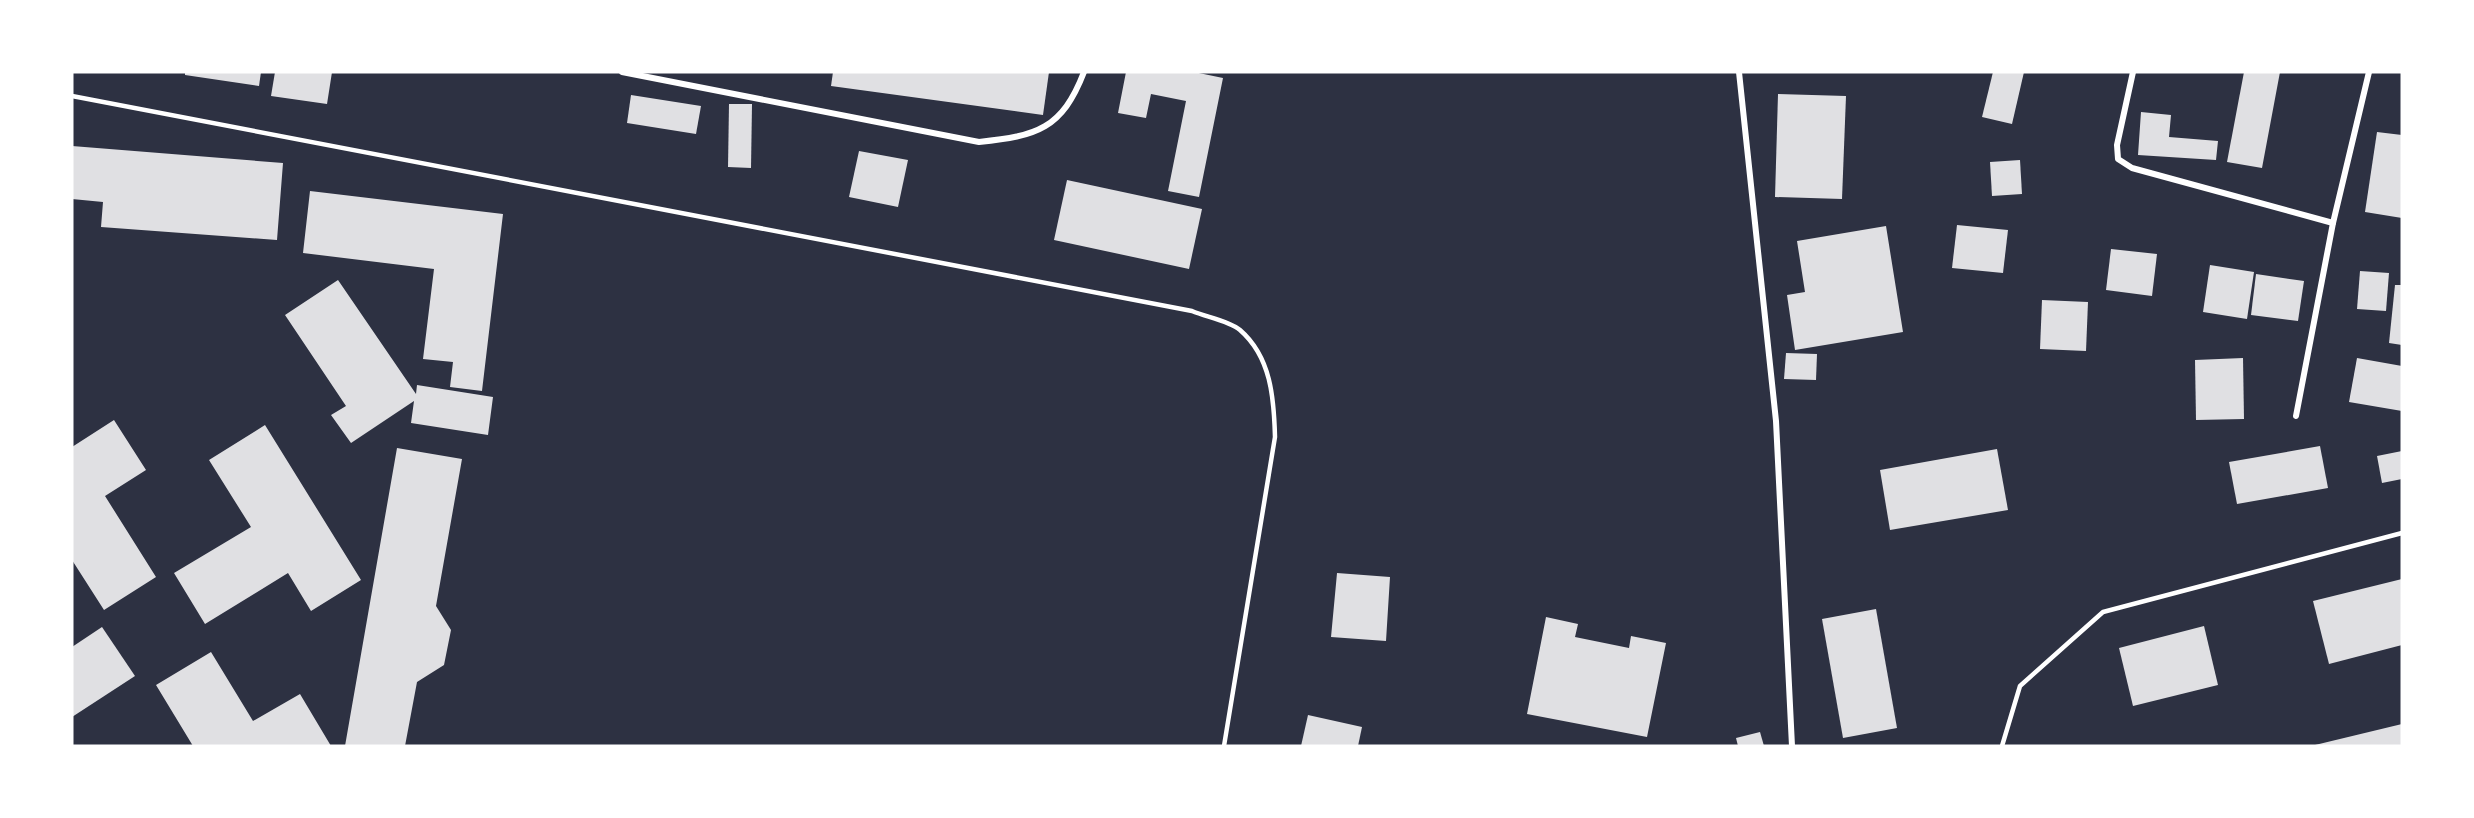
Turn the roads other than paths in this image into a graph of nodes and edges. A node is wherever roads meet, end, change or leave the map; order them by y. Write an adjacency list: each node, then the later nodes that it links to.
1 (622, 72): 2 (street)
2 (1084, 72)
3 (1739, 72): 11 (street)
4 (2133, 72): 7 (street)
5 (2369, 72): 7 (street)
6 (72, 96): 10 (lane)
7 (2333, 223): 8 (street)
8 (2296, 416)
9 (2402, 533): 12 (lane)
10 (1224, 746)
11 (1792, 746)
12 (2002, 746)

